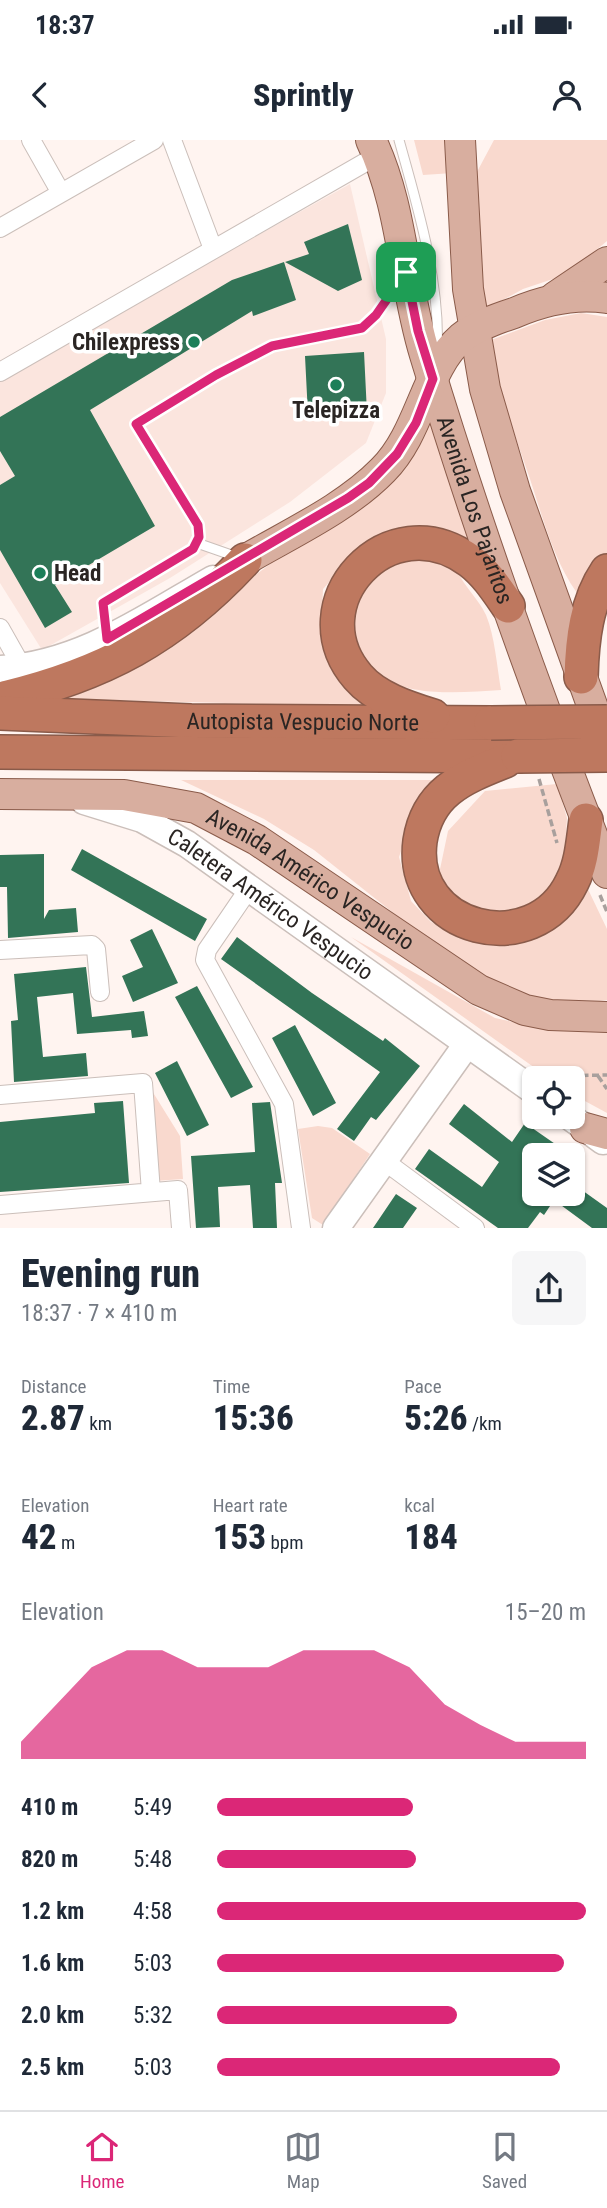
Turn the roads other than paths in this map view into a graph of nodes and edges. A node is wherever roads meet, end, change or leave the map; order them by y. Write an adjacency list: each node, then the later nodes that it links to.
1 (31, 140): 8 (street)
2 (154, 140): 8 (street)
3 (172, 140): 10 (street)
4 (460, 140): 7 (main road, Avenida Los Pajaritos)
5 (475, 140): 7 (main road)
6 (382, 145): 10 (street); 12 (main road, Avenida Los Pajaritos); 17 (lane)
7 (460, 173): 15 (main road, Avenida Los Pajaritos)
8 (61, 193): 9 (street)
9 (0, 228)
10 (213, 250): 16 (street)
11 (607, 262): 14 (main road)
12 (406, 272): 17 (main road, Avenida Los Pajaritos); 18 (lane)
13 (607, 298): 14 (main road)
14 (548, 301): 15 (main road)
15 (473, 330): 17 (main road); 25 (main road, Avenida Los Pajaritos)
16 (0, 372)
17 (433, 379): 19 (main road); 21 (main road, Avenida Los Pajaritos)
18 (197, 543): 19 (lane); 23 (lane)
19 (245, 560): 23 (street); 26 (highway)
20 (607, 571): 25 (highway)
21 (508, 606): 29 (highway); 36 (main road, Avenida Los Pajaritos)
22 (0, 628): 24 (street)
23 (107, 639): 24 (street)
24 (11, 668)
25 (581, 677): 30 (main road, Avenida Los Pajaritos)
26 (0, 699)
27 (0, 713): 29 (highway, Autopista Vespucio Norte)
28 (607, 722): 29 (highway, Autopista Vespucio Norte, bridge)
29 (477, 723)
30 (607, 747)
31 (0, 752): 33 (highway, Autopista Vespucio Norte)
32 (607, 755): 33 (highway, Autopista Vespucio Norte, bridge)
33 (503, 759): 36 (highway)
34 (0, 794): 35 (main road, Avenida Américo Vespucio)
35 (58, 794): 38 (street, Caletera Américo Vespucio); 41 (main road, Avenida Américo Vespucio)
36 (586, 820): 37 (main road, Avenida Los Pajaritos)
37 (607, 873)
38 (250, 887): 42 (street, Caletera Américo Vespucio); 49 (street)
39 (0, 950): 40 (street)
40 (100, 992)
41 (607, 1017)
42 (467, 1044): 43 (street, Caletera Américo Vespucio); 45 (street)
43 (522, 1083)
44 (0, 1095): 46 (street)
45 (383, 1160): 50 (street); 51 (street)
46 (151, 1192): 47 (street); 48 (street)
47 (0, 1205)
48 (181, 1228)
49 (301, 1228)
50 (336, 1228)
51 (475, 1228)

